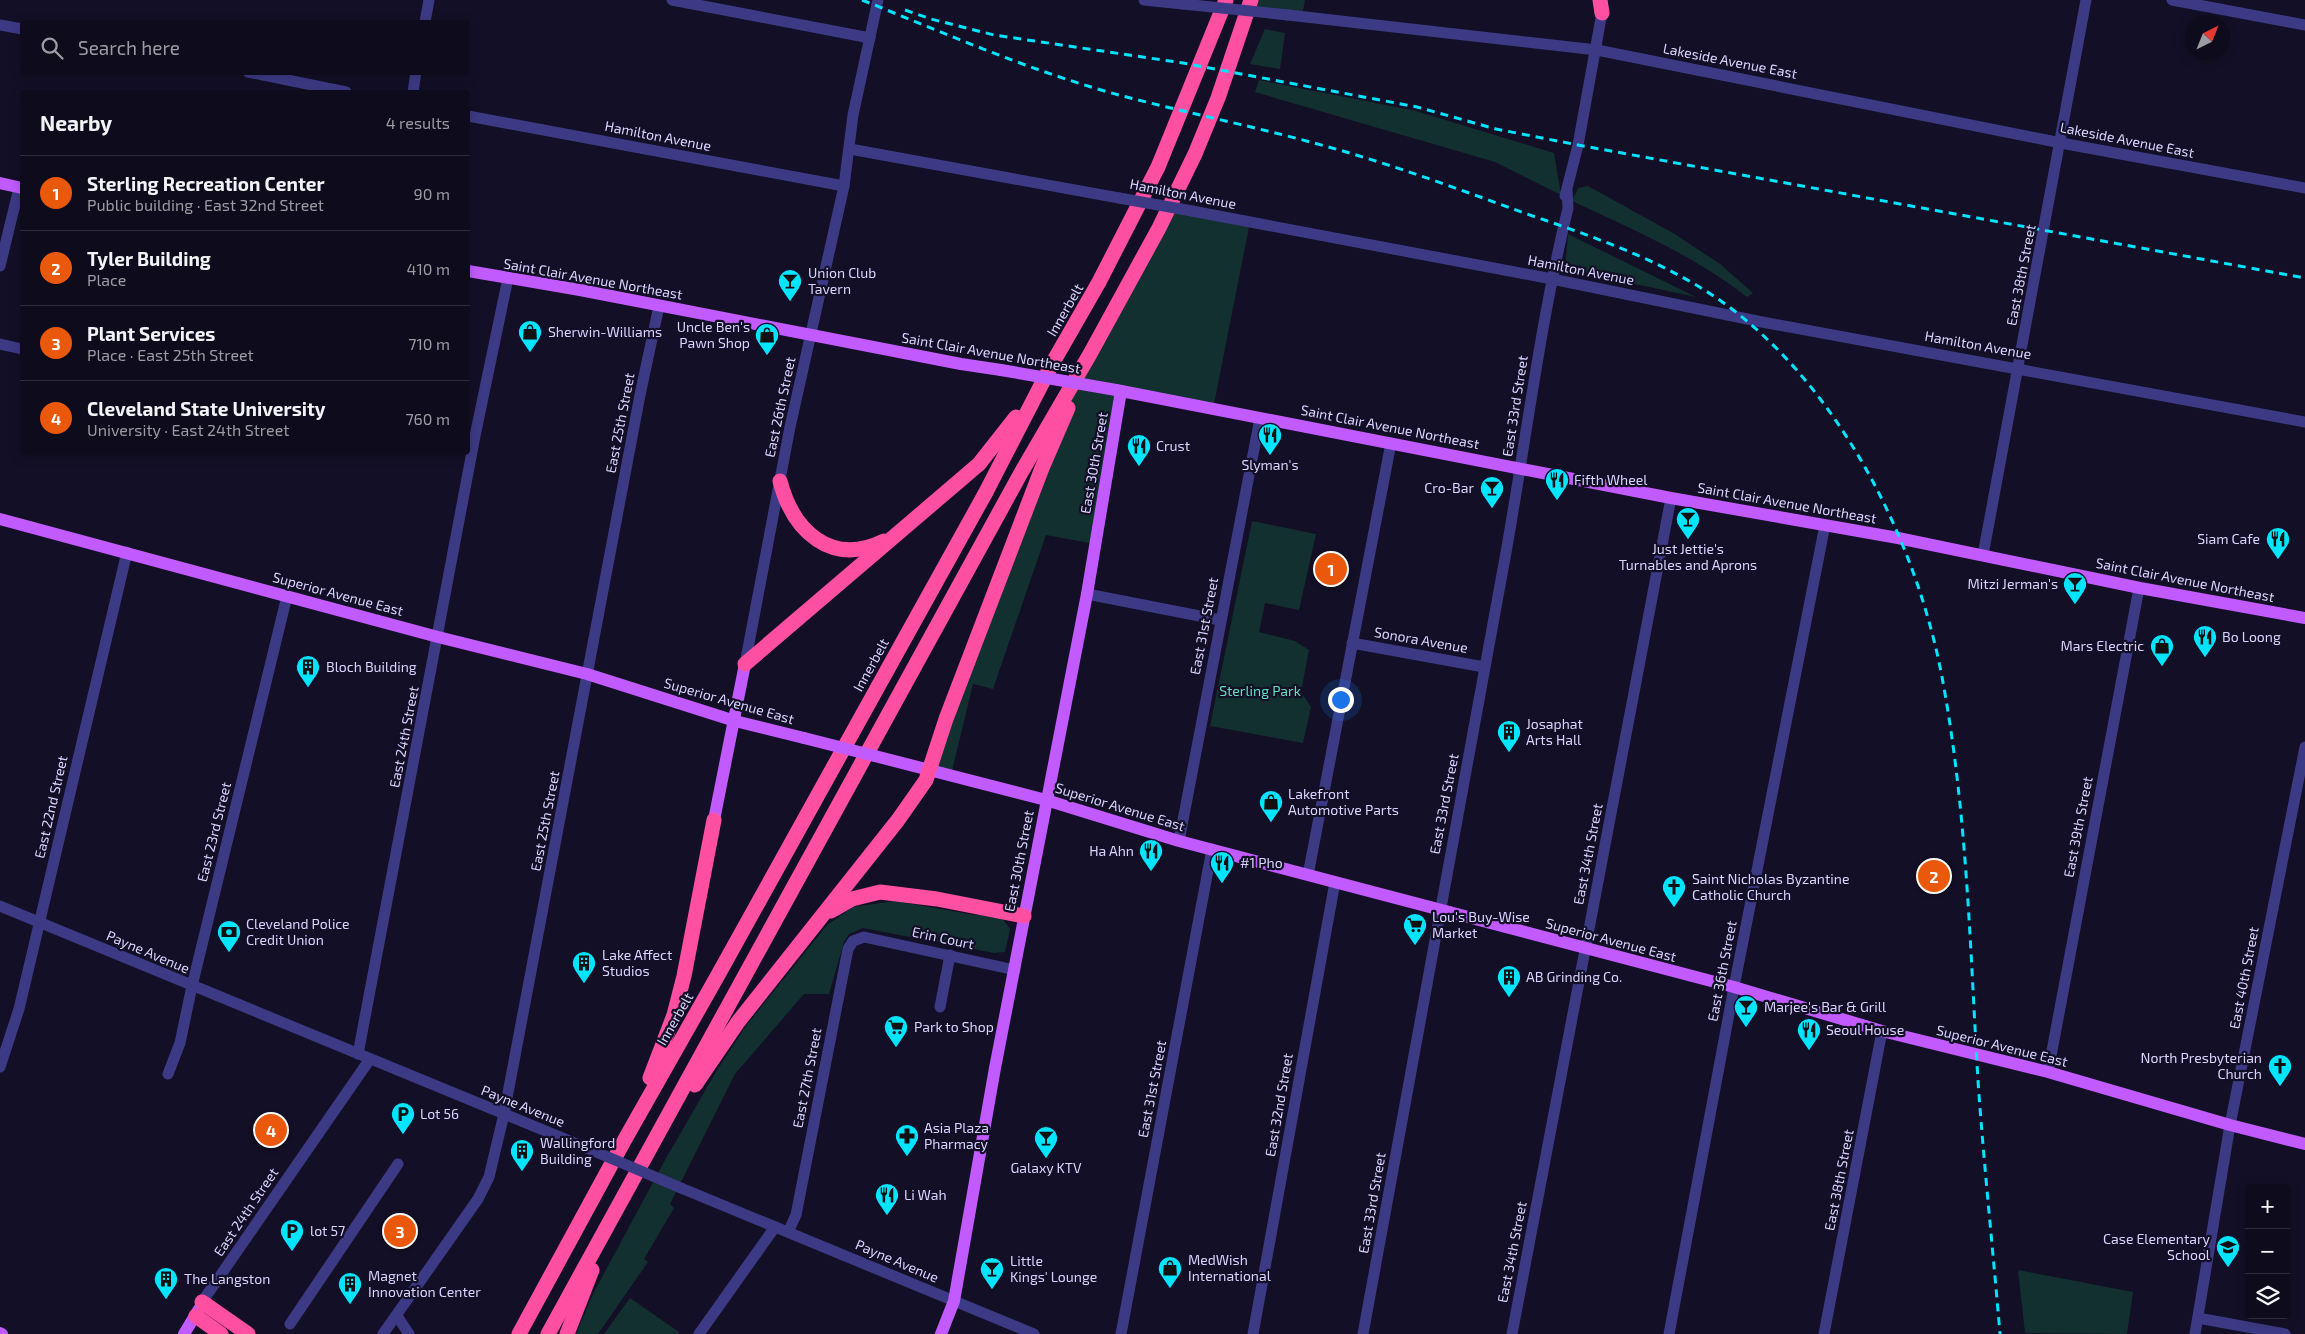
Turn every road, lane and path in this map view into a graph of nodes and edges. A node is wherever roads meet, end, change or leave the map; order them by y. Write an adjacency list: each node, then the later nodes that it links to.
1 (429, 0): 10 (street)
2 (672, 0): 14 (street)
3 (878, 0): 14 (street, East 26th Street)
4 (1144, 0): 15 (street, Lakeside Avenue East, bridge)
5 (1226, 0): 37 (highway, Innerbelt)
6 (1252, 0): 36 (highway)
7 (2086, 0): 21 (street, East 38th Street)
8 (2172, 0): 12 (street)
9 (1602, 4): 15 (street, East 33rd Street)
10 (424, 20)
11 (0, 25): 13 (street)
12 (2305, 25)
13 (20, 29)
14 (870, 38): 22 (street, East 26th Street)
15 (1597, 50): 21 (street, Lakeside Avenue East); 31 (street, East 33rd Street)
16 (263, 75): 18 (street)
17 (416, 75): 19 (street)
18 (336, 90)
19 (413, 90)
20 (470, 116): 24 (street, Hamilton Avenue)
21 (2061, 143): 26 (street, Lakeside Avenue East); 38 (street, East 38th Street)
22 (850, 149): 24 (street, East 26th Street); 31 (street, Hamilton Avenue, bridge)
23 (0, 183): 25 (main road)
24 (844, 186): 33 (street, East 26th Street)
25 (20, 188)
26 (2305, 188)
27 (20, 192): 28 (street)
28 (0, 266)
29 (470, 271): 30 (main road, Saint Clair Avenue Northeast)
30 (508, 278): 32 (main road, Saint Clair Avenue Northeast); 42 (street, East 24th Street)
31 (1552, 279): 38 (street, Hamilton Avenue); 45 (street, East 33rd Street)
32 (659, 306): 33 (main road, Saint Clair Avenue Northeast); 62 (street, East 25th Street)
33 (811, 335): 39 (main road, Saint Clair Avenue Northeast, bridge); 46 (street, East 26th Street)
34 (0, 344): 35 (street)
35 (20, 349)
36 (1090, 354): 65 (highway); 94 (highway)
37 (1052, 364): 50 (highway); 92 (highway, Innerbelt)
38 (2018, 367): 41 (street, Hamilton Avenue); 52 (street, East 38th Street)
39 (1118, 390): 40 (main road, Saint Clair Avenue Northeast); 54 (main road, East 30th Street)
40 (1260, 418): 43 (main road, Saint Clair Avenue Northeast); 57 (street, East 31st Street)
41 (2305, 422)
42 (471, 435)
43 (1391, 443): 45 (main road, Saint Clair Avenue Northeast); 59 (street)
44 (468, 455): 58 (street, East 24th Street)
45 (1521, 468): 47 (main road, Saint Clair Avenue Northeast); 61 (street, East 33rd Street)
46 (780, 481): 50 (highway); 60 (street, East 26th Street)
47 (1672, 498): 49 (main road, Saint Clair Avenue Northeast); 78 (street, East 34th Street)
48 (0, 519): 51 (main road, Superior Avenue East)
49 (1825, 526): 52 (main road, Saint Clair Avenue Northeast); 82 (street, East 36th Street)
50 (897, 535): 60 (highway)
51 (127, 552): 55 (main road, Superior Avenue East); 76 (street, East 22nd Street)
52 (1983, 555): 53 (main road, Saint Clair Avenue Northeast)
53 (2139, 588): 56 (main road, Saint Clair Avenue Northeast); 88 (street, East 39th Street)
54 (1087, 594): 57 (street); 66 (main road, East 30th Street)
55 (287, 596): 58 (main road, Superior Avenue East); 81 (street, East 23rd Street)
56 (2305, 618)
57 (1220, 620): 68 (street, East 31st Street)
58 (438, 638): 62 (main road, Superior Avenue East); 85 (street, East 24th Street)
59 (1352, 643): 61 (street, Sonora Avenue); 70 (street)
60 (745, 664): 63 (main road, East 26th Street)
61 (1484, 667): 73 (street, East 33rd Street)
62 (587, 674): 63 (main road, Superior Avenue East); 90 (street, East 25th Street)
63 (735, 721): 65 (main road, Superior Avenue East, bridge); 67 (main road, East 26th Street)
64 (2305, 747): 91 (street, East 40th Street)
65 (931, 770): 66 (main road, Superior Avenue East); 75 (highway)
66 (1046, 800): 68 (main road, Superior Avenue East); 74 (main road, East 30th Street)
67 (714, 820): 92 (highway)
68 (1179, 841): 69 (main road, Superior Avenue East)
69 (1212, 849): 70 (main road, Superior Avenue East); 118 (street, East 31st Street)
70 (1308, 875): 71 (main road, Superior Avenue East)
71 (1335, 882): 73 (main road, Superior Avenue East); 119 (street, East 32nd Street)
72 (0, 906): 76 (street, Payne Avenue)
73 (1440, 910): 78 (main road, Superior Avenue East); 120 (street, East 33rd Street)
74 (1024, 916): 75 (highway); 80 (main road, East 30th Street)
75 (820, 919): 94 (highway)
76 (39, 922): 81 (street, Payne Avenue); 87 (street, East 22nd Street)
77 (864, 936): 79 (street, Erin Court); 98 (street, East 27th Street)
78 (1585, 949): 82 (main road, Superior Avenue East); 121 (street, East 34th Street)
79 (950, 955): 80 (street, Erin Court); 83 (street)
80 (1015, 970): 100 (main road, East 30th Street)
81 (192, 986): 85 (street, Payne Avenue); 89 (street, East 23rd Street)
82 (1734, 987): 84 (main road, Superior Avenue East); 122 (street, East 36th Street)
83 (940, 1007)
84 (1882, 1031): 88 (main road, Superior Avenue East); 123 (street, East 38th Street)
85 (358, 1054): 86 (street, Payne Avenue)
86 (370, 1059): 90 (street, Payne Avenue); 101 (street, East 24th Street)
87 (0, 1067)
88 (2048, 1072): 91 (main road, Superior Avenue East)
89 (168, 1074)
90 (504, 1114): 96 (street, Payne Avenue, bridge); 103 (street, East 25th Street)
91 (2230, 1125): 93 (main road, Superior Avenue East); 104 (street, East 40th Street)
92 (624, 1141): 99 (highway, Innerbelt)
93 (2305, 1144)
94 (647, 1157): 97 (highway)
95 (398, 1164): 105 (street)
96 (775, 1227): 98 (street, Payne Avenue); 115 (street)
97 (604, 1232): 113 (highway); 114 (highway)
98 (788, 1232): 100 (street, Payne Avenue)
99 (547, 1281): 111 (highway); 112 (highway, Innerbelt)
100 (954, 1301): 116 (main road, East 30th Street); 117 (street, Payne Avenue)
101 (202, 1302): 102 (main road, East 24th Street); 108 (highway)
102 (196, 1316): 106 (main road, East 24th Street); 107 (highway)
103 (397, 1316): 109 (street, East 25th Street); 110 (street)
104 (2198, 1318): 124 (street, East 40th Street); 125 (street)
105 (290, 1324)
106 (184, 1334)
107 (221, 1334)
108 (248, 1334)
109 (384, 1334)
110 (409, 1334)
111 (507, 1334)
112 (519, 1334)
113 (548, 1334)
114 (567, 1334)
115 (700, 1334)
116 (941, 1334)
117 (1034, 1334)
118 (1121, 1334)
119 (1253, 1334)
120 (1363, 1334)
121 (1512, 1334)
122 (1668, 1334)
123 (1824, 1334)
124 (2195, 1334)
125 (2285, 1334)

